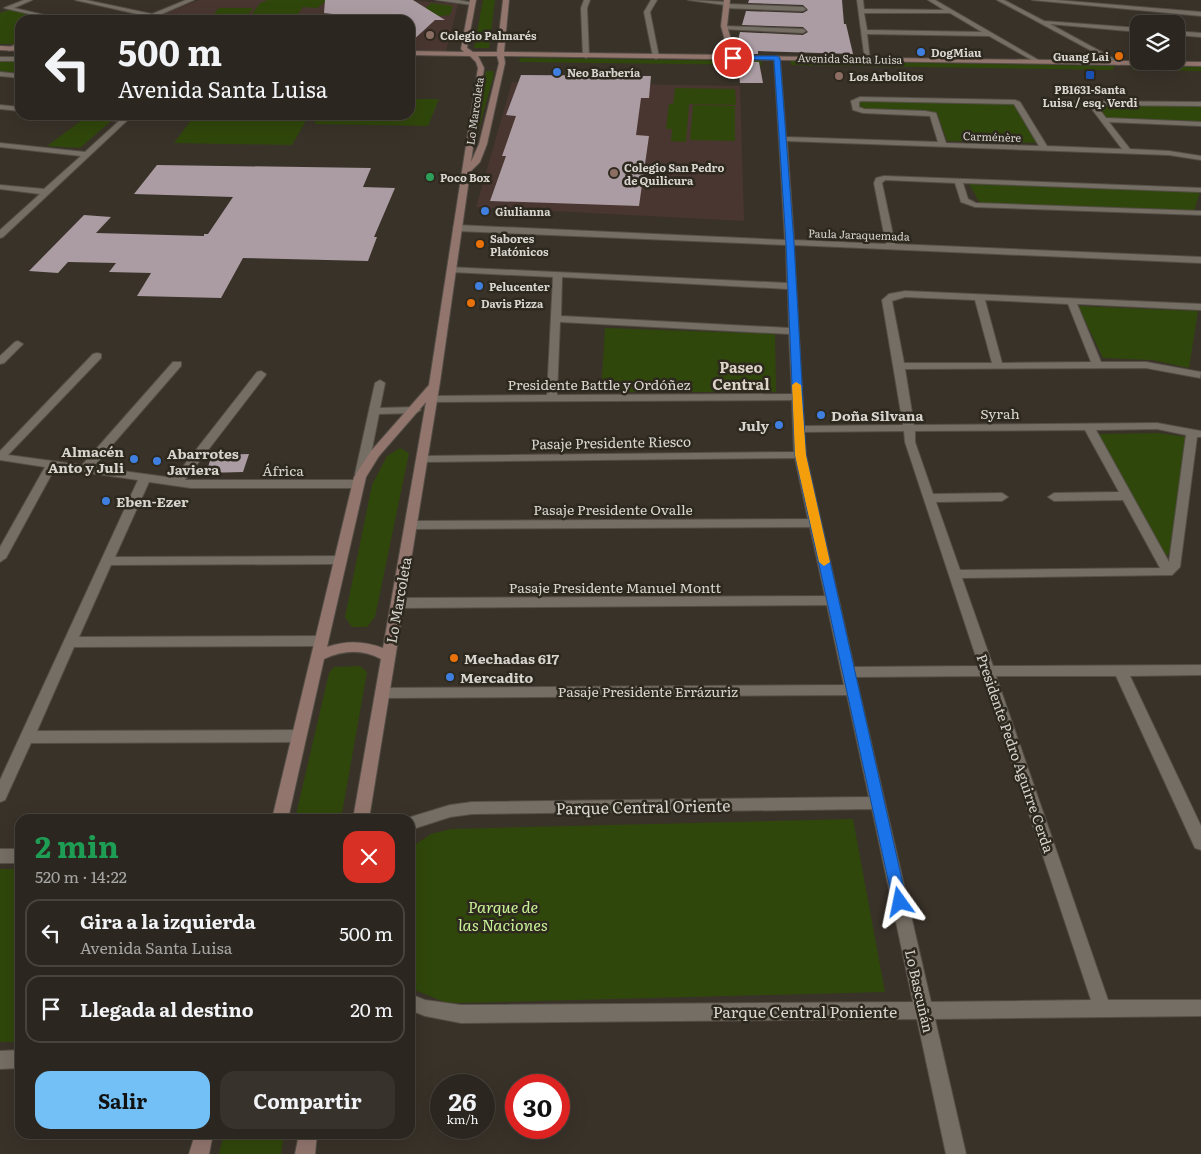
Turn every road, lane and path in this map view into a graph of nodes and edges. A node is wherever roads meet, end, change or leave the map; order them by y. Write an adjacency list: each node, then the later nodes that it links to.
1 (29, 0): 15 (street)
2 (78, 0): 21 (street)
3 (189, 0): 22 (street)
4 (439, 0): 13 (street)
5 (506, 0): 38 (street, Lo Marcoleta)
6 (587, 0): 39 (street)
7 (654, 0): 40 (street)
8 (691, 0): 14 (street)
9 (860, 0): 17 (street)
10 (931, 0): 18 (street)
11 (1000, 0): 23 (street)
12 (1035, 0): 19 (street)
13 (473, 1): 37 (street, Lo Marcoleta)
14 (727, 3): 16 (street); 24 (street)
15 (3, 9): 20 (street)
16 (803, 10)
17 (861, 10): 18 (street); 27 (street)
18 (951, 12): 28 (street)
19 (1201, 14)
20 (36, 15)
21 (147, 15)
22 (154, 15)
23 (1040, 21): 25 (street); 47 (street)
24 (724, 28): 26 (street); 41 (street)
25 (1130, 29)
26 (803, 31)
27 (864, 32): 28 (street); 44 (street)
28 (990, 34): 45 (street)
29 (1185, 34): 30 (street)
30 (1201, 35)
31 (15, 46): 33 (street)
32 (0, 48): 33 (street)
33 (9, 49): 34 (street); 35 (street)
34 (15, 49)
35 (0, 52)
36 (415, 53): 37 (street, Avenida Santa Luisa)
37 (471, 54): 38 (street, Avenida Santa Luisa); 46 (street, Avenida Santa Luisa); 72 (street, Lo Marcoleta)
38 (500, 54): 39 (street, Avenida Santa Luisa); 46 (street, Lo Marcoleta)
39 (586, 56): 40 (street, Avenida Santa Luisa)
40 (656, 56): 41 (street, Avenida Santa Luisa)
41 (733, 58): 48 (street, Avenida Santa Luisa)
42 (0, 59): 43 (street)
43 (15, 59)
44 (867, 60): 45 (street, Avenida Santa Luisa); 48 (street, Avenida Santa Luisa)
45 (1039, 62): 47 (street, Avenida Santa Luisa)
46 (505, 63): 72 (street, Lo Marcoleta)
47 (1118, 63): 49 (street, Avenida Santa Luisa)
48 (779, 64): 54 (street, Avenida Santa Luisa); 65 (street, Lo Bascuñán)
49 (1201, 64)
50 (651, 65): 51 (street)
51 (661, 65)
52 (729, 66): 53 (street)
53 (739, 66)
54 (768, 66)
55 (0, 74): 56 (street)
56 (15, 76)
57 (1069, 102): 58 (street)
58 (1090, 102): 59 (street); 63 (street)
59 (1201, 104)
60 (0, 108): 61 (street)
61 (15, 109)
62 (124, 120): 70 (street)
63 (1105, 120): 64 (street); 69 (street)
64 (1201, 124)
65 (783, 139): 67 (street, Carménère); 80 (street, Lo Bascuñán)
66 (0, 145): 70 (street)
67 (943, 145): 68 (street, Carménère); 68 (street)
68 (1045, 149): 69 (street, Carménère)
69 (1128, 152): 71 (street, Carménère)
70 (87, 154): 76 (street)
71 (1201, 158)
72 (465, 172): 78 (street, Lo Marcoleta)
73 (958, 180): 75 (street); 77 (street); 81 (street)
74 (0, 187): 76 (street)
75 (1201, 190)
76 (46, 192): 79 (street)
77 (1201, 213)
78 (457, 228): 80 (street, Paula Jaraquemada); 83 (street, Lo Marcoleta)
79 (0, 235)
80 (790, 243): 81 (street, Paula Jaraquemada); 85 (street, Lo Bascuñán)
81 (891, 247): 82 (street, Paula Jaraquemada)
82 (1201, 260)
83 (451, 269): 84 (street); 100 (street, Lo Marcoleta)
84 (558, 275): 85 (street); 89 (street)
85 (792, 286): 90 (street, Lo Bascuñán)
86 (979, 297): 87 (street); 96 (street, Presidente Pedro Aguirre Cerda); 97 (street)
87 (1071, 301): 88 (street); 95 (street)
88 (1201, 307)
89 (556, 319): 90 (street); 104 (street)
90 (794, 331): 103 (street, Lo Bascuñán)
91 (18, 344): 93 (street)
92 (97, 356): 113 (street)
93 (0, 361)
94 (178, 364): 116 (street)
95 (1097, 365): 97 (street); 98 (street)
96 (899, 366): 97 (street); 110 (street, Presidente Pedro Aguirre Cerda)
97 (998, 366)
98 (1201, 371): 102 (street)
99 (262, 374): 119 (street)
100 (435, 382): 105 (street, Lo Marcoleta); 106 (street, Lo Marcoleta)
101 (380, 383): 107 (street, Lo Marcoleta)
102 (1199, 386)
103 (797, 397): 104 (street, Presidente Battle y Ordóñez); 109 (street, Lo Bascuñán)
104 (552, 398): 105 (street, Presidente Battle y Ordóñez)
105 (432, 399): 114 (street, Lo Marcoleta)
106 (416, 410): 107 (street); 118 (street, Lo Marcoleta)
107 (375, 411): 118 (street, Lo Marcoleta)
108 (1089, 427): 110 (street, Syrah); 111 (street, Syrah); 120 (street)
109 (798, 429): 110 (street, Syrah); 112 (street, Lo Bascuñán)
110 (909, 429): 123 (street, Presidente Pedro Aguirre Cerda)
111 (1197, 433): 129 (street)
112 (800, 455): 114 (street, Pasaje Presidente Riesco); 124 (street, Lo Bascuñán)
113 (0, 457): 115 (street, África)
114 (422, 459): 125 (street, Lo Marcoleta)
115 (52, 464): 116 (street, África); 126 (street)
116 (85, 469): 117 (street, África)
117 (145, 477): 119 (street, África); 128 (street)
118 (360, 479): 119 (street, África); 127 (street, Lo Marcoleta)
119 (178, 482)
120 (1127, 496): 122 (street); 129 (street)
121 (1002, 497): 123 (street)
122 (1054, 497)
123 (929, 498): 130 (street, Presidente Pedro Aguirre Cerda)
124 (816, 523): 125 (street, Pasaje Presidente Ovalle); 131 (street, Lo Bascuñán)
125 (411, 525): 132 (street, Lo Marcoleta)
126 (0, 558)
127 (341, 560): 128 (street); 133 (street, Lo Marcoleta)
128 (107, 561): 134 (street)
129 (1168, 572): 130 (street)
130 (955, 574): 138 (street, Presidente Pedro Aguirre Cerda)
131 (833, 600): 132 (street, Pasaje Presidente Manuel Montt); 140 (street, Lo Bascuñán)
132 (398, 603): 136 (street, Lo Marcoleta)
133 (321, 641): 134 (street); 135 (street, Lo Marcoleta)
134 (70, 642): 144 (street)
135 (318, 656): 136 (street); 143 (street, Lo Marcoleta)
136 (388, 657): 142 (street, Lo Marcoleta)
137 (1201, 670): 139 (street)
138 (988, 671): 139 (street); 140 (street); 154 (street, Presidente Pedro Aguirre Cerda)
139 (1121, 671): 150 (street)
140 (849, 672): 141 (street, Lo Bascuñán)
141 (853, 690): 142 (street, Pasaje Presidente Errázuriz); 146 (street, Lo Bascuñán)
142 (382, 693): 148 (street, Lo Marcoleta)
143 (299, 736): 144 (street); 147 (street, Lo Marcoleta)
144 (27, 737): 145 (street)
145 (0, 796)
146 (878, 803): 149 (street, Parque Central Oriente); 156 (street, Lo Bascuñán)
147 (281, 814)
148 (362, 814)
149 (415, 822)
150 (1201, 843)
151 (0, 856): 152 (street)
152 (15, 856)
153 (415, 1004): 156 (street, Parque Central Poniente)
154 (1102, 1008): 155 (street, Parque Central Poniente); 156 (street, Parque Central Poniente)
155 (1201, 1008)
156 (924, 1010): 163 (street, Lo Bascuñán)
157 (15, 1059): 158 (street)
158 (0, 1060)
159 (203, 1139): 161 (street)
160 (307, 1139): 162 (street)
161 (199, 1154)
162 (305, 1154)
163 (956, 1154)

